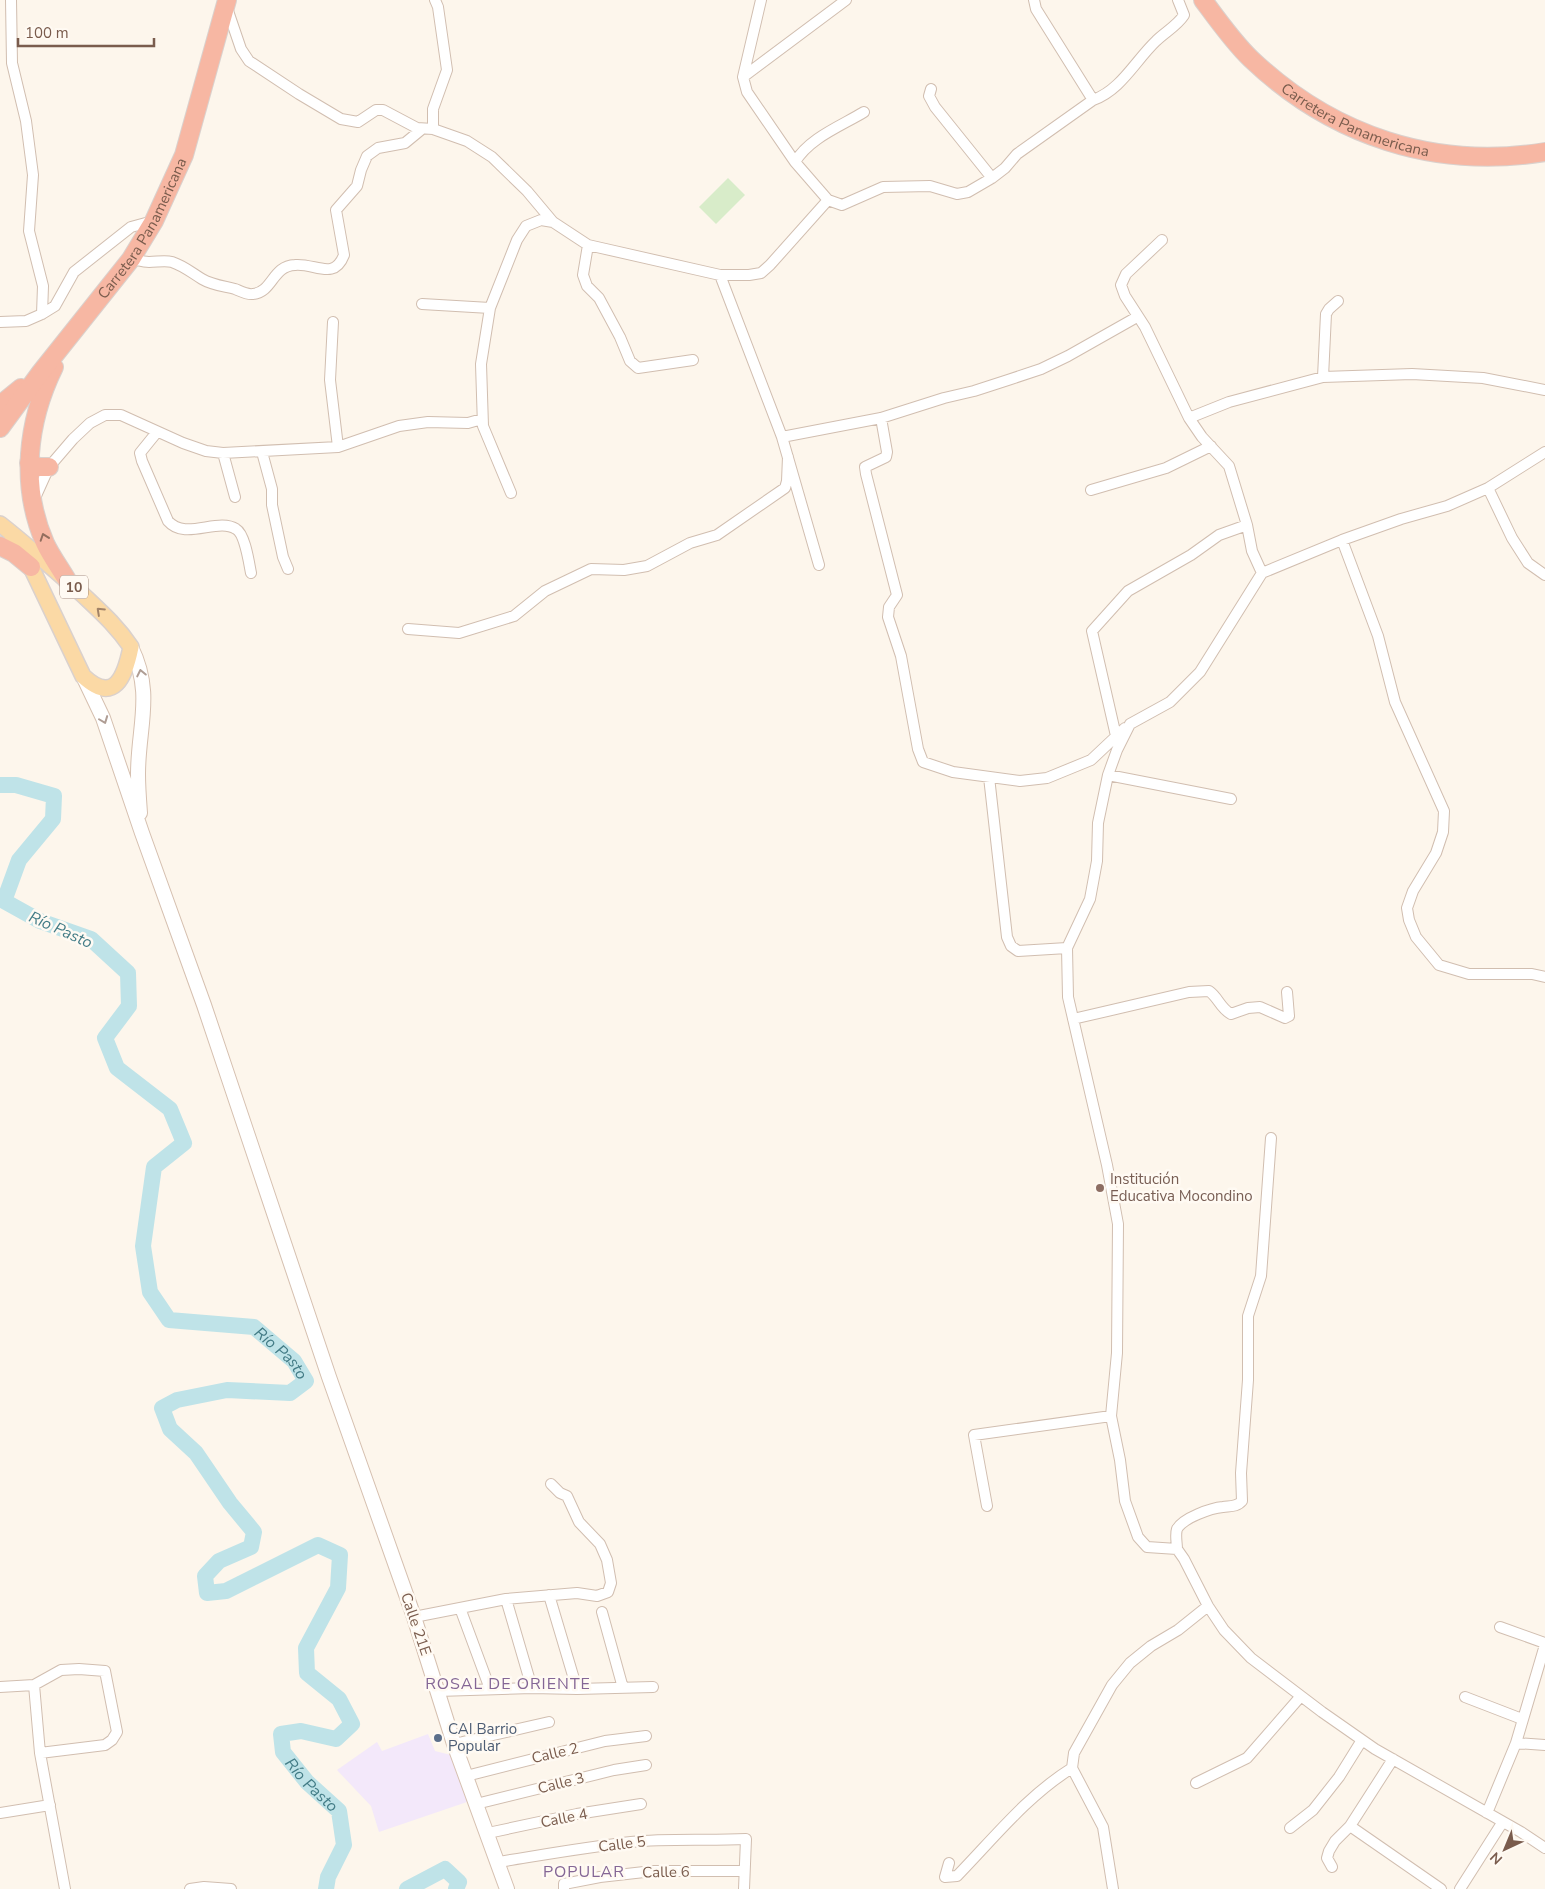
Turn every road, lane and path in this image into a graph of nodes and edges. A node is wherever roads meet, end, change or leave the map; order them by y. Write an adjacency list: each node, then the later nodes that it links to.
1 (10, 0): 27 (street)
2 (435, 0): 13 (street)
3 (761, 0): 9 (street)
4 (846, 0): 9 (street)
5 (1034, 0): 11 (street)
6 (1178, 0): 11 (street)
7 (1203, 0): 14 (highway, Carretera Panamericana)
8 (226, 3): 13 (street); 18 (highway, Carretera Panamericana)
9 (743, 77): 15 (street)
10 (930, 88): 16 (street)
11 (1093, 100): 16 (street)
12 (864, 112): 15 (street)
13 (428, 129): 19 (street); 22 (street)
14 (1545, 152)
15 (796, 162): 17 (street)
16 (992, 178): 17 (street)
17 (828, 200): 23 (street)
18 (154, 221): 22 (highway, Carretera Panamericana); 27 (street)
19 (553, 222): 21 (street); 26 (street)
20 (1162, 240): 28 (street)
21 (588, 245): 23 (street); 32 (street)
22 (130, 259): 31 (highway, Carretera Panamericana)
23 (720, 275): 42 (street)
24 (1338, 301): 34 (street)
25 (422, 304): 26 (street)
26 (490, 308): 39 (street)
27 (42, 314): 29 (street)
28 (1138, 316): 37 (street); 38 (street)
29 (0, 322)
30 (334, 322): 44 (street)
31 (66, 342): 33 (highway, Carretera Panamericana); 49 (highway)
32 (693, 360)
33 (41, 372): 36 (highway); 40 (highway, Carretera Panamericana)
34 (1323, 377): 35 (street); 38 (street)
35 (1545, 390)
36 (0, 405)
37 (881, 418): 42 (street); 72 (street)
38 (1189, 418): 43 (street)
39 (482, 419): 44 (street); 53 (street)
40 (0, 428)
41 (157, 432): 47 (street); 50 (street); 62 (street)
42 (782, 437): 48 (street)
43 (1211, 446): 52 (street); 56 (street)
44 (338, 447): 45 (street)
45 (262, 452): 47 (street); 61 (street)
46 (1545, 452): 51 (street)
47 (223, 453): 54 (street)
48 (788, 457): 59 (street); 66 (street)
49 (29, 463): 50 (highway); 55 (highway)
50 (49, 466): 55 (street)
51 (1488, 488): 58 (street); 64 (street)
52 (1091, 490)
53 (511, 493)
54 (235, 497)
55 (33, 503): 65 (highway, one-way to 55)
56 (1247, 525): 63 (street); 70 (street)
57 (3, 534): 60 (highway); 65 (main road, 10)
58 (1342, 540): 63 (street); 76 (street)
59 (819, 565)
60 (31, 567): 68 (main road, 10)
61 (288, 569)
62 (251, 573)
63 (1262, 573): 69 (street)
64 (1545, 575)
65 (67, 580): 67 (main road, 10, one-way to 65)
66 (408, 629)
67 (131, 648): 68 (main road); 74 (main road, 10, one-way to 67)
68 (83, 676): 74 (main road, 10, one-way to 74)
69 (1130, 724): 70 (street); 71 (street)
70 (1116, 736): 72 (street)
71 (1108, 775): 73 (street); 75 (street)
72 (989, 777): 75 (street)
73 (1231, 799)
74 (142, 834): 89 (main road, Calle 21E / 10)
75 (1067, 948): 78 (street)
76 (1545, 977)
77 (1287, 992): 78 (street)
78 (1073, 1018): 80 (street)
79 (1271, 1138): 83 (street)
80 (1111, 1416): 82 (street); 83 (street)
81 (551, 1484): 84 (street)
82 (987, 1506)
83 (1178, 1549): 86 (street)
84 (549, 1595): 85 (street); 98 (street)
85 (506, 1599): 87 (street); 95 (street)
86 (1208, 1606): 100 (street); 112 (street)
87 (460, 1608): 89 (street); 97 (street)
88 (602, 1612): 96 (street)
89 (414, 1617): 99 (main road, Calle 21E)
90 (1500, 1627): 91 (street)
91 (1545, 1644): 102 (street)
92 (34, 1685): 94 (street); 109 (street); 109 (street)
93 (653, 1687): 96 (street)
94 (0, 1688)
95 (532, 1688): 97 (street); 98 (street)
96 (623, 1688): 98 (street)
97 (490, 1689): 99 (street)
98 (577, 1689)
99 (438, 1691): 107 (main road, Calle 21E)
100 (1301, 1696): 105 (street); 114 (street)
101 (1465, 1697): 102 (street)
102 (1522, 1719): 106 (street)
103 (549, 1722): 107 (street)
104 (646, 1736): 113 (street, Calle 2)
105 (1362, 1740): 110 (street); 122 (street)
106 (1516, 1742): 108 (street); 119 (street)
107 (454, 1744): 113 (main road, Calle 21E)
108 (1545, 1745)
109 (40, 1752): 115 (street)
110 (1393, 1759): 119 (street); 121 (street)
111 (646, 1765): 116 (street, Calle 3)
112 (1072, 1768): 126 (street); 136 (street)
113 (466, 1776): 116 (main road, Calle 21E)
114 (1196, 1783)
115 (50, 1804): 118 (street); 130 (street)
116 (476, 1804): 123 (main road, Calle 21E)
117 (641, 1804): 123 (street, Calle 4)
118 (0, 1812)
119 (1487, 1813): 120 (street)
120 (1502, 1823): 124 (street); 138 (street)
121 (1350, 1826): 127 (street); 137 (street)
122 (1290, 1828)
123 (488, 1833): 125 (main road, Calle 21E)
124 (1545, 1848)
125 (498, 1862): 128 (street, Calle 5); 133 (main road, Calle 21E)
126 (949, 1863)
127 (1332, 1867)
128 (744, 1871): 134 (street, Calle 6); 135 (street)
129 (204, 1888): 131 (street); 132 (street)
130 (65, 1889)
131 (190, 1889)
132 (231, 1889)
133 (508, 1889)
134 (564, 1889)
135 (744, 1889)
136 (1113, 1889)
137 (1441, 1889)
138 (1460, 1889)

